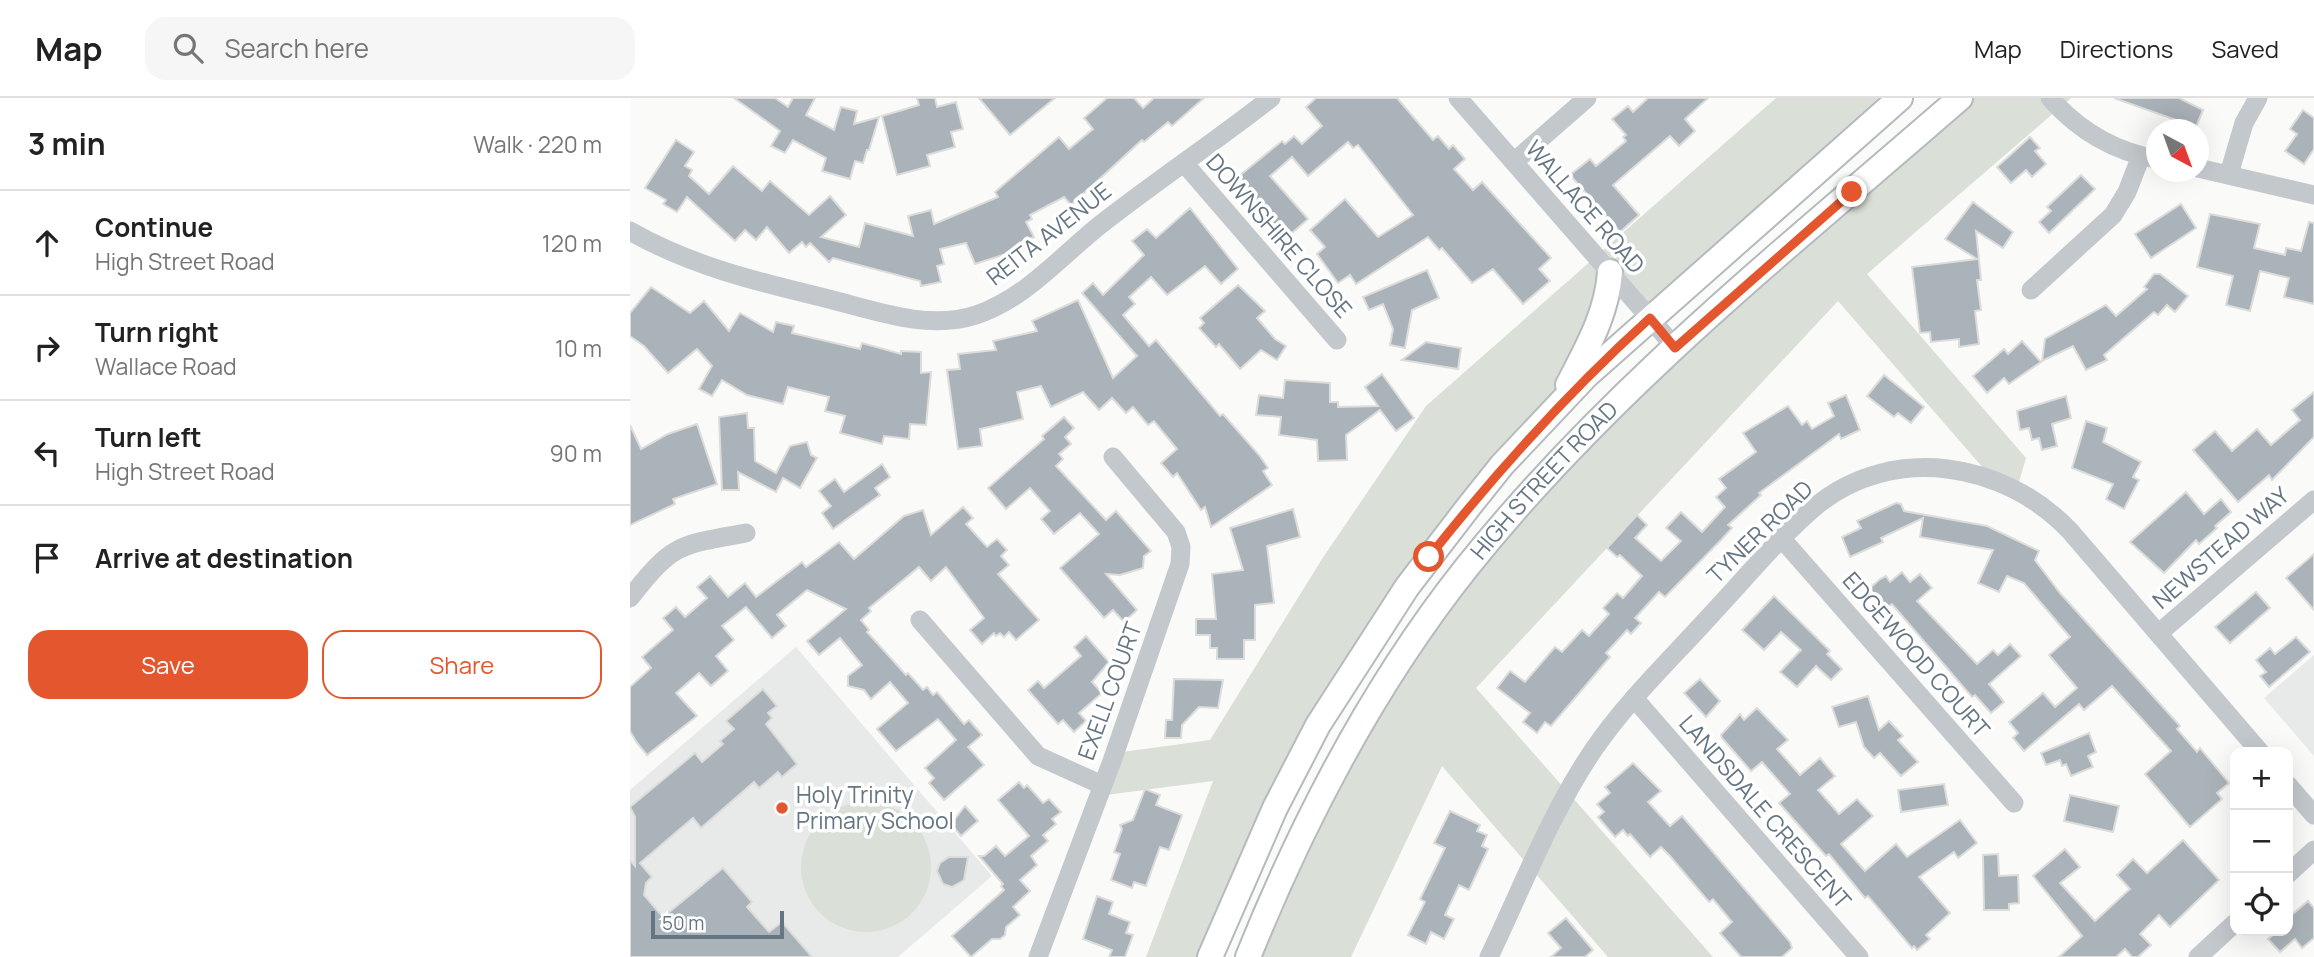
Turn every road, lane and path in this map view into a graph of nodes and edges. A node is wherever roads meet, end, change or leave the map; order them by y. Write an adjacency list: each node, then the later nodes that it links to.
1 (1271, 98): 10 (street, REITA AVENUE)
2 (1458, 98): 9 (street, WALLACE ROAD)
3 (1587, 98): 9 (street)
4 (1900, 98): 18 (main road, HIGH STREET ROAD)
5 (1960, 98): 20 (main road, HIGH STREET ROAD)
6 (2050, 98): 8 (street)
7 (2258, 98): 13 (street)
8 (2146, 157)
9 (1514, 162): 16 (street, WALLACE ROAD)
10 (1184, 163): 15 (street, REITA AVENUE); 19 (street, DOWNSHIRE CLOSE)
11 (2146, 163): 17 (street)
12 (2209, 170): 13 (street)
13 (2229, 174): 14 (street)
14 (2314, 195)
15 (630, 231)
16 (1609, 272): 18 (street, WALLACE ROAD); 21 (main road)
17 (2031, 290)
18 (1650, 318): 20 (street, WALLACE ROAD); 21 (main road, HIGH STREET ROAD)
19 (1337, 340)
20 (1675, 348): 40 (main road, HIGH STREET ROAD)
21 (1558, 404): 39 (main road, HIGH STREET ROAD)
22 (1113, 457): 31 (street, EXELL COURT)
23 (2314, 500): 28 (street, NEWSTEAD WAY)
24 (746, 533): 26 (street)
25 (1782, 539): 28 (street, TYNER ROAD); 29 (street, TYNER ROAD); 33 (street, EDGEWOOD COURT)
26 (630, 598)
27 (920, 620): 31 (street)
28 (2159, 633): 30 (street, TYNER ROAD)
29 (1634, 698): 41 (street, TYNER ROAD); 42 (street, LANDSDALE CRESCENT)
30 (2256, 747)
31 (1102, 785): 38 (street, EXELL COURT)
32 (2293, 791): 34 (street)
33 (2014, 803)
34 (2314, 815)
35 (2314, 850): 36 (street)
36 (2289, 873)
37 (2230, 928): 43 (street)
38 (1038, 957)
39 (1210, 957)
40 (1248, 957)
41 (1489, 957)
42 (1859, 957)
43 (2198, 957)

